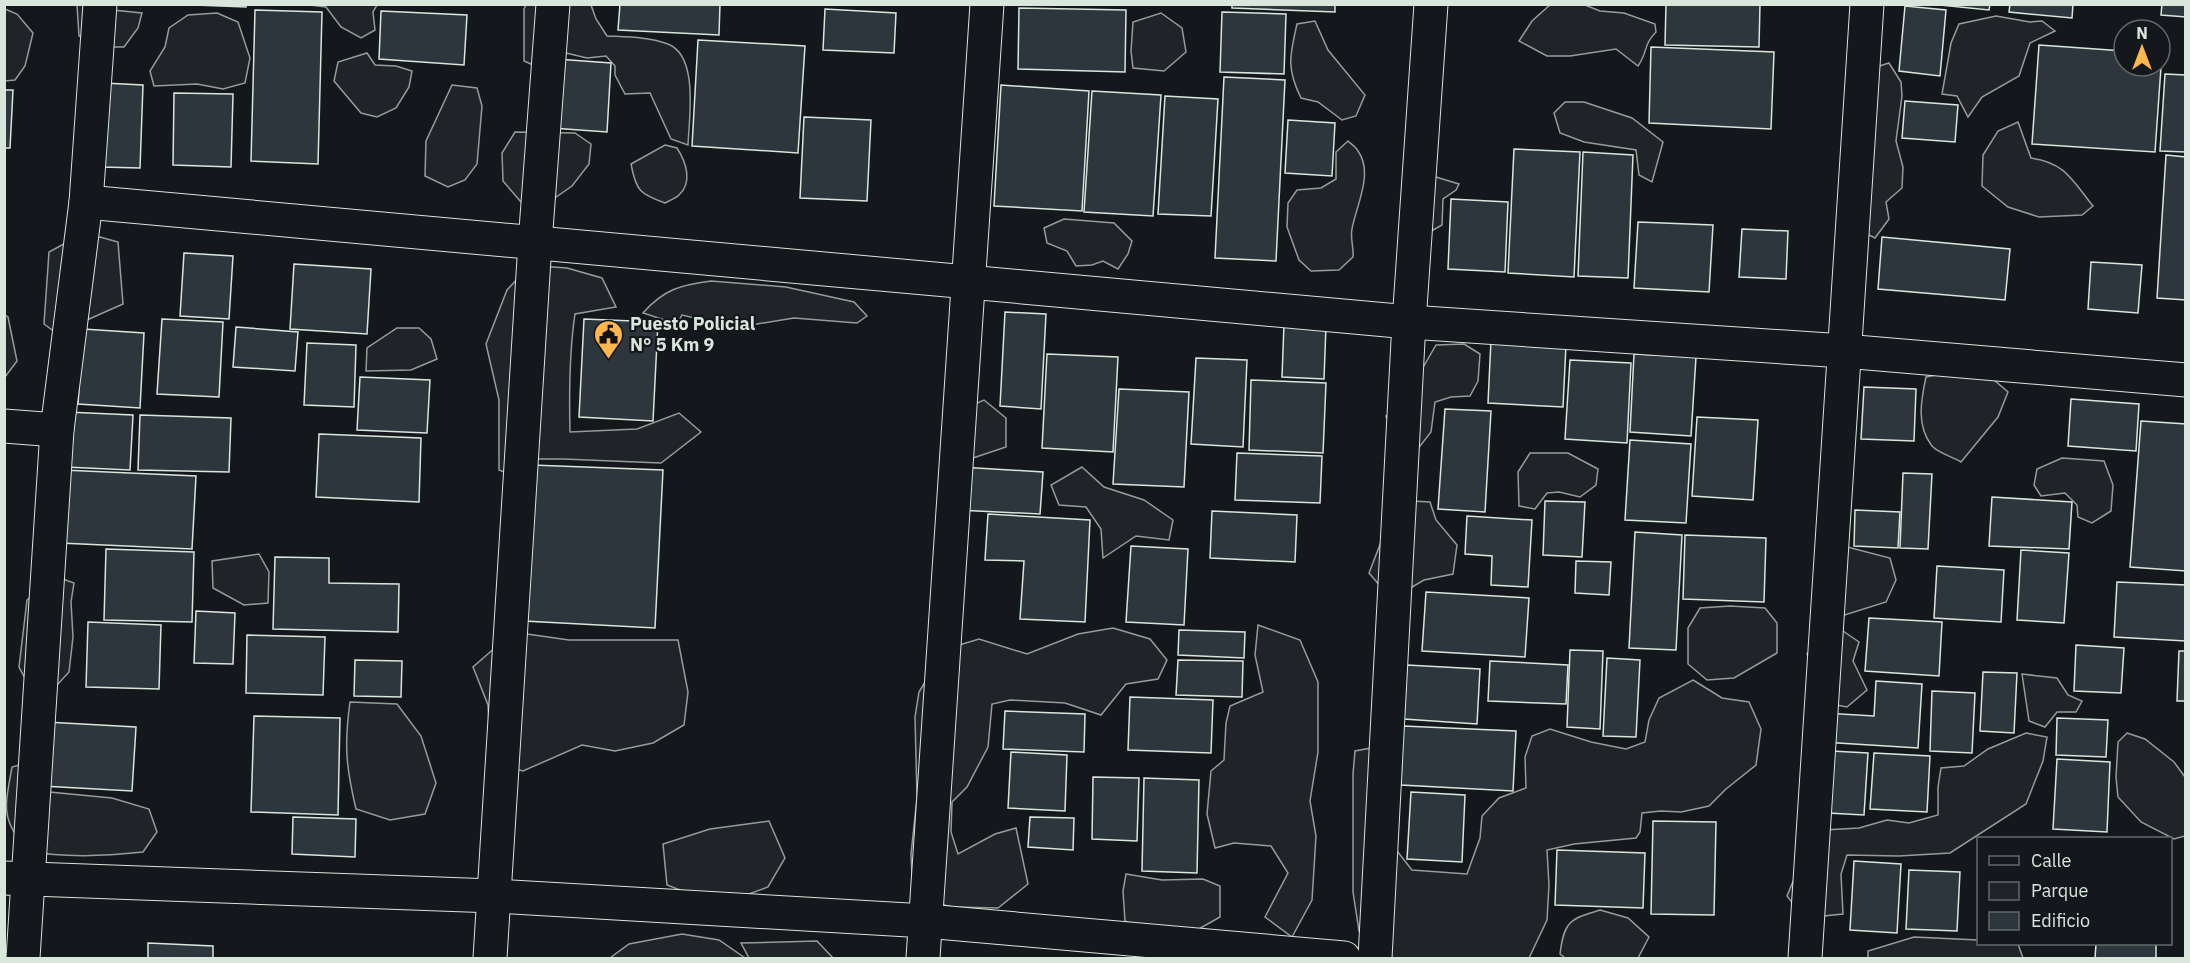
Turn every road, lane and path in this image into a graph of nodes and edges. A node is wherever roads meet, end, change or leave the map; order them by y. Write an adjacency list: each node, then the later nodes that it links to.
1 (100, 4): 6 (street)
2 (553, 4): 7 (street)
3 (987, 4): 8 (street)
4 (1431, 4): 9 (street)
5 (1867, 4): 10 (street)
6 (86, 202): 7 (street); 13 (street)
7 (535, 243): 8 (street); 15 (street)
8 (968, 280): 9 (street); 16 (street)
9 (1409, 321): 10 (street); 21 (street)
10 (1844, 351): 11 (street); 22 (street)
11 (2186, 380)
12 (4, 426): 13 (street)
13 (57, 430): 14 (street)
14 (17, 879): 15 (street); 17 (street)
15 (494, 896): 16 (street); 18 (street)
16 (926, 921): 19 (street); 20 (street)
17 (23, 958)
18 (490, 958)
19 (923, 958)
20 (1344, 958)
21 (1375, 958)
22 (1805, 958)

